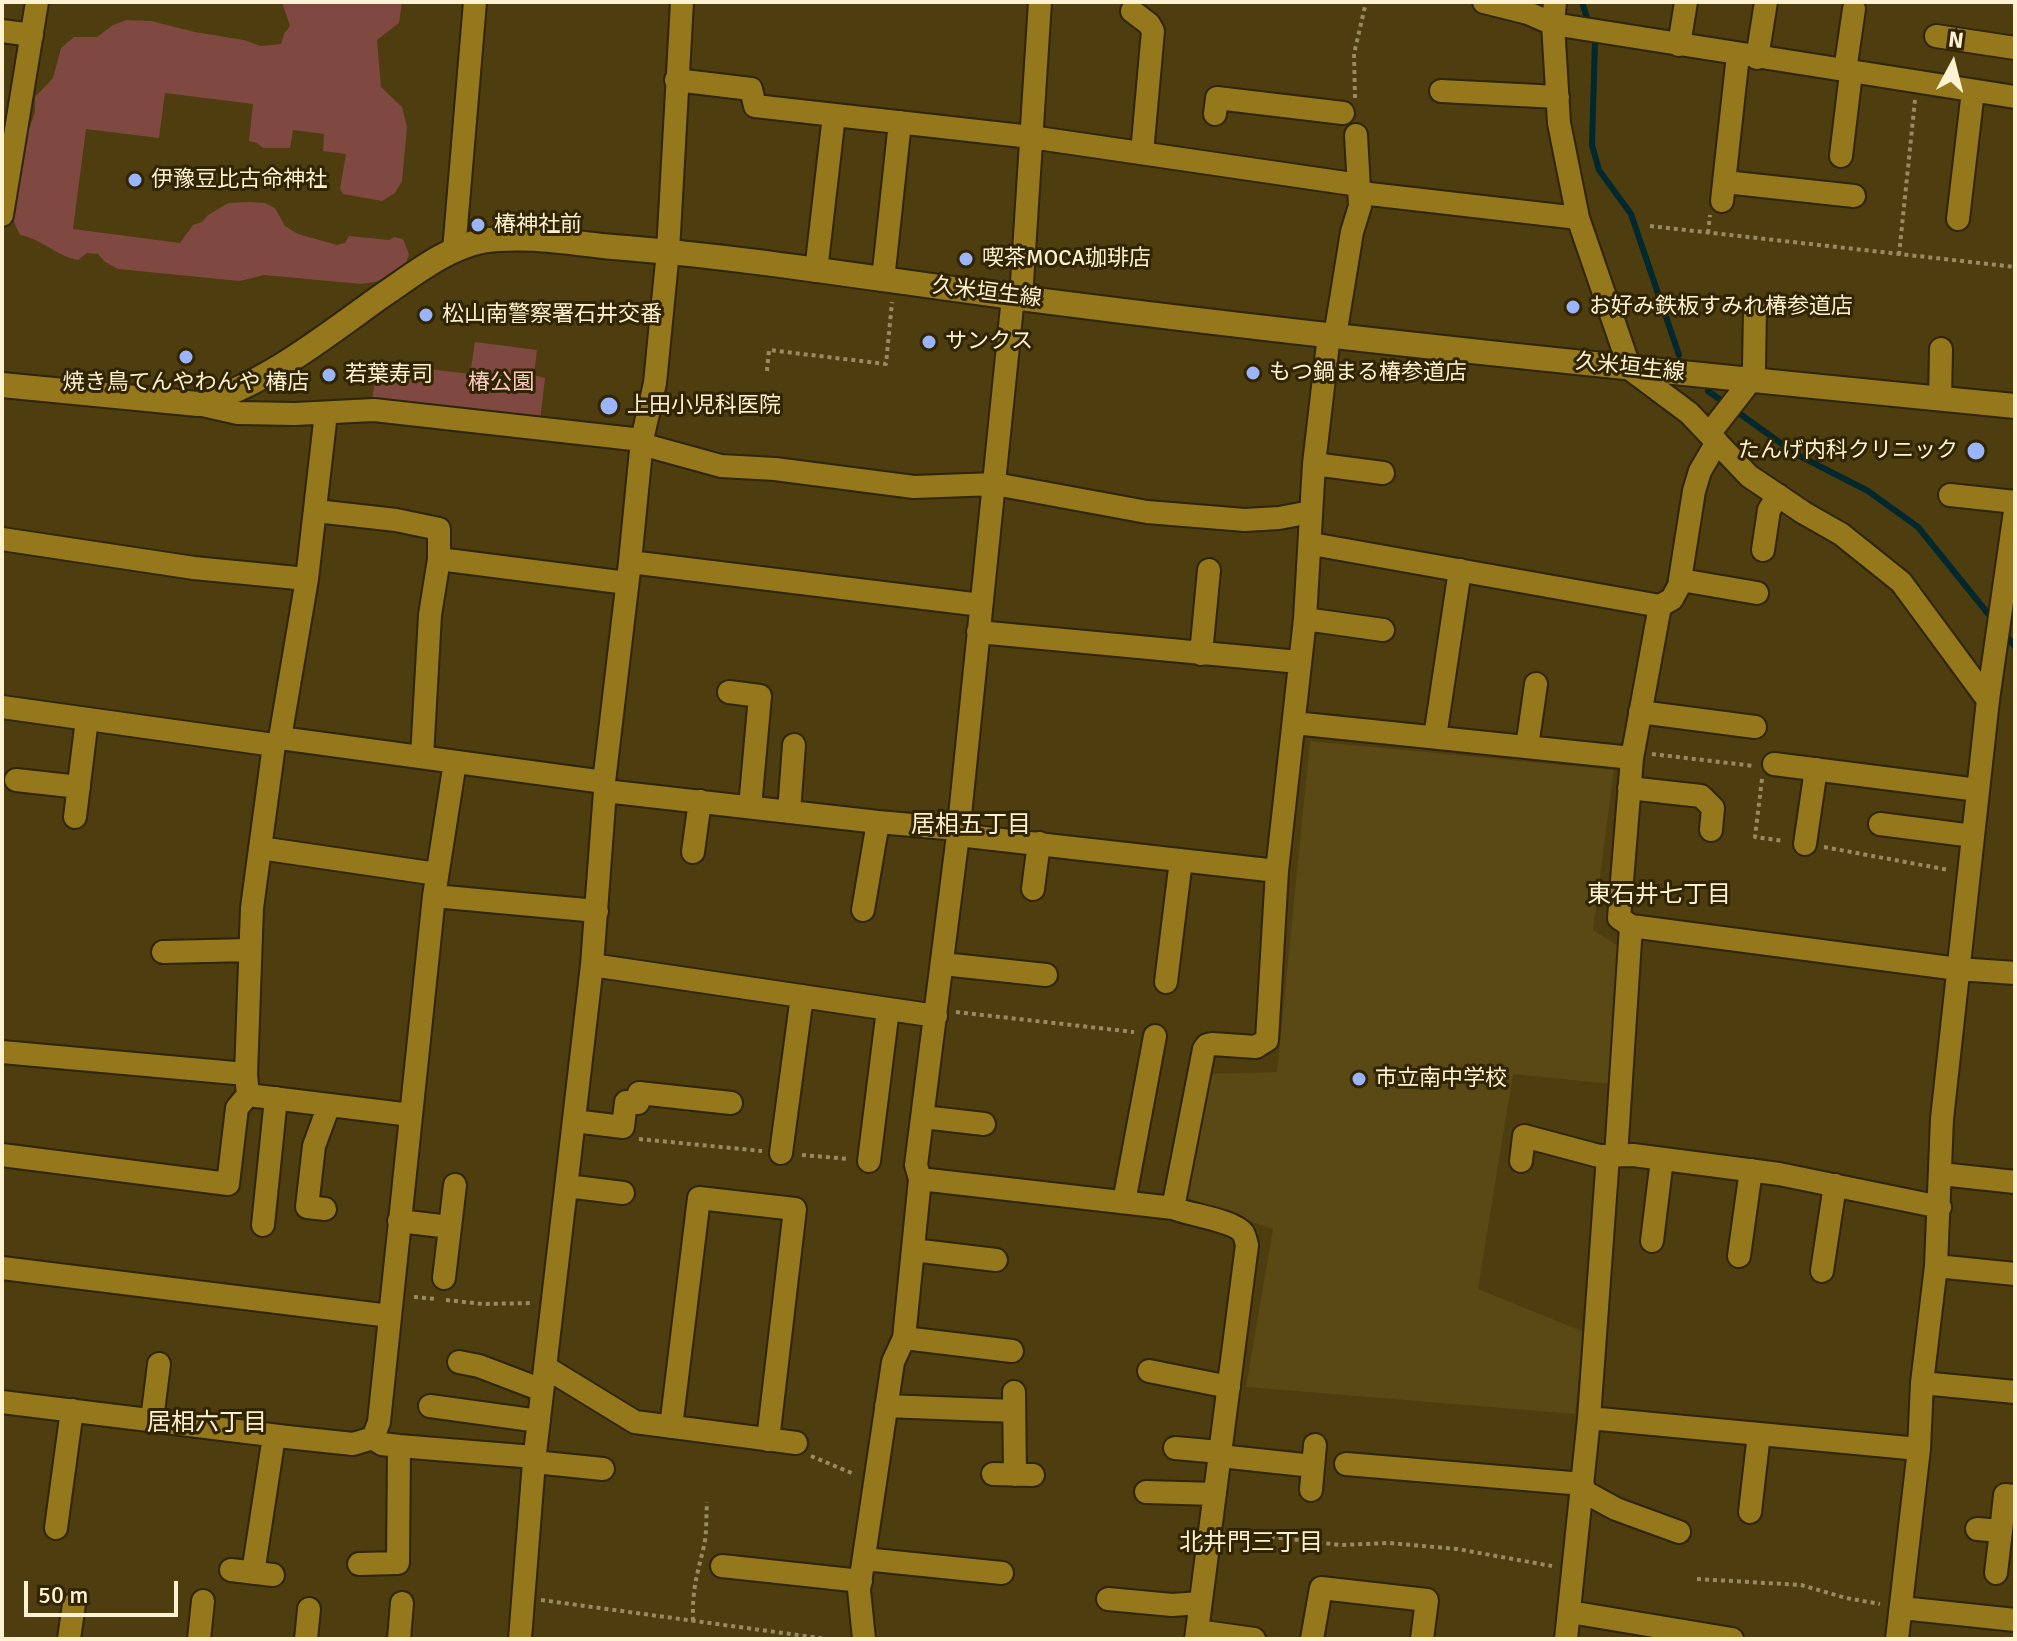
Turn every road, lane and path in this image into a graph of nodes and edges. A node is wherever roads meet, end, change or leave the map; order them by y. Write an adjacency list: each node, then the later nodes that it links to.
1 (37, 2): 13 (street)
2 (475, 2): 39 (street)
3 (682, 2): 19 (street)
4 (1040, 2): 29 (street)
5 (1366, 2): 28 (path)
6 (1484, 2): 11 (street)
7 (1686, 2): 15 (street)
8 (1766, 2): 17 (street)
9 (1854, 9): 18 (street)
10 (1132, 11): 31 (street)
11 (1554, 13): 15 (street); 23 (street)
12 (2, 31): 13 (street)
13 (32, 35): 30 (street)
14 (1936, 36): 16 (street)
15 (1679, 45): 17 (street)
16 (2015, 48)
17 (1747, 57): 18 (street); 34 (street)
18 (1848, 72): 20 (street); 32 (street)
19 (676, 80): 26 (street); 40 (street)
20 (1917, 82): 22 (street); 41 (path)
21 (1441, 91): 23 (street)
22 (1973, 91): 24 (street); 37 (street)
23 (1558, 97): 36 (street)
24 (2015, 97)
25 (1215, 114): 33 (street)
26 (834, 115): 27 (street); 43 (street)
27 (900, 122): 29 (street); 44 (street)
28 (1356, 135): 33 (street)
29 (1031, 137): 31 (street); 45 (street)
30 (8, 149): 35 (street)
31 (1142, 153): 33 (street)
32 (1841, 156)
33 (1354, 187): 36 (street); 47 (street)
34 (1854, 196)
35 (2, 215)
36 (1578, 218): 49 (street)
37 (1958, 219)
38 (1650, 226): 41 (path)
39 (454, 251): 40 (main road, 久米垣生線); 54 (main road, 久米垣生線)
40 (668, 251): 43 (main road, 久米垣生線); 58 (street)
41 (1898, 255): 42 (path)
42 (2015, 267)
43 (816, 271): 44 (main road, 久米垣生線)
44 (889, 281): 45 (main road, 久米垣生線); 50 (path)
45 (1017, 298): 47 (main road, 久米垣生線); 61 (street)
46 (1755, 309): 51 (street)
47 (1332, 335): 49 (main road, 久米垣生線); 59 (street)
48 (1941, 349): 53 (street)
49 (1630, 369): 51 (main road, 久米垣生線); 57 (street)
50 (767, 371)
51 (1751, 380): 53 (main road, 久米垣生線); 57 (street)
52 (2, 385): 54 (main road, 久米垣生線)
53 (1940, 399): 55 (main road, 久米垣生線)
54 (198, 404): 56 (street)
55 (2015, 406)
56 (326, 413): 58 (street); 65 (street)
57 (1713, 438): 62 (street); 76 (street)
58 (642, 442): 61 (street); 74 (street)
59 (1314, 464): 60 (street); 67 (street)
60 (1383, 473)
61 (995, 484): 67 (street); 78 (street)
62 (1778, 495): 70 (street); 87 (street)
63 (1950, 495): 64 (street)
64 (2015, 502)
65 (316, 511): 71 (street); 75 (street)
66 (2015, 511): 87 (street)
67 (1311, 512): 69 (street)
68 (2, 539): 75 (street)
69 (1312, 544): 73 (street); 80 (street)
70 (1763, 550)
71 (439, 559): 74 (street); 97 (street)
72 (1209, 570): 83 (street)
73 (1460, 570): 79 (street); 93 (street)
74 (629, 572): 78 (street); 104 (street)
75 (307, 579): 94 (street)
76 (1681, 580): 77 (street); 79 (street)
77 (1757, 593)
78 (981, 605): 82 (street)
79 (1660, 606): 89 (street)
80 (1305, 619): 81 (street); 84 (street)
81 (1383, 630)
82 (978, 632): 83 (street); 114 (street)
83 (1201, 654): 84 (street)
84 (1299, 662): 91 (street)
85 (1536, 684): 96 (street)
86 (729, 692): 108 (street)
87 (1988, 700): 106 (street)
88 (2, 707): 90 (street)
89 (1640, 712): 92 (street); 98 (street)
90 (87, 719): 94 (street); 103 (street)
91 (1294, 723): 93 (street); 121 (street)
92 (1755, 727)
93 (1435, 737): 96 (street)
94 (277, 742): 97 (street); 118 (street)
95 (794, 745): 109 (street)
96 (1527, 747): 98 (street)
97 (422, 757): 99 (street)
98 (1632, 758): 105 (street)
99 (455, 762): 104 (street); 122 (street)
100 (1774, 764): 101 (street)
101 (1816, 769): 106 (street); 117 (street)
102 (16, 780): 103 (street)
103 (79, 787): 110 (street)
104 (604, 787): 107 (street); 125 (street)
105 (1629, 788): 113 (street); 126 (street)
106 (1978, 790): 115 (street)
107 (700, 801): 108 (street); 119 (street)
108 (750, 807): 109 (street)
109 (789, 812): 111 (street)
110 (75, 817)
111 (878, 822): 114 (street); 124 (street)
112 (1880, 824): 115 (street)
113 (1711, 830)
114 (958, 832): 116 (street); 129 (street)
115 (1973, 836): 131 (street)
116 (1039, 843): 120 (street); 123 (street)
117 (1805, 844)
118 (260, 848): 122 (street); 127 (street)
119 (693, 852)
120 (1181, 860): 121 (street); 134 (street)
121 (1277, 871): 165 (street)
122 (435, 885): 125 (street); 144 (street)
123 (1033, 889)
124 (863, 910)
125 (597, 911): 130 (street)
126 (1631, 926): 131 (street); 151 (street)
127 (250, 950): 128 (street); 140 (street)
128 (163, 952)
129 (943, 964): 133 (street); 137 (street)
130 (592, 965): 135 (street); 146 (street)
131 (1958, 969): 132 (street); 156 (street)
132 (2015, 973)
133 (1046, 975)
134 (1166, 982)
135 (802, 996): 136 (street); 149 (street)
136 (888, 1009): 137 (street); 153 (street)
137 (937, 1013): 138 (path); 145 (street)
138 (1155, 1036): 163 (street)
139 (2, 1052): 140 (street)
140 (247, 1085): 141 (street); 150 (street)
141 (276, 1098): 143 (street); 168 (street)
142 (731, 1103): 146 (street)
143 (329, 1105): 144 (street); 166 (street)
144 (411, 1115): 167 (street)
145 (923, 1117): 147 (street); 157 (street)
146 (574, 1121): 161 (street)
147 (984, 1124)
148 (632, 1139): 149 (path)
149 (781, 1153): 153 (path)
150 (2, 1155)
151 (1612, 1156): 152 (street); 154 (street); 194 (street)
152 (1662, 1159): 155 (street); 170 (street)
153 (869, 1161)
154 (1521, 1161)
155 (1751, 1170): 160 (street); 172 (street)
156 (1941, 1174): 158 (street); 164 (street)
157 (920, 1179): 163 (street); 171 (street)
158 (2015, 1182)
159 (455, 1185): 169 (street)
160 (1835, 1185): 164 (street); 176 (street)
161 (567, 1186): 162 (street); 180 (street)
162 (623, 1193)
163 (1124, 1202): 165 (street)
164 (1940, 1207): 174 (street)
165 (1173, 1208): 188 (street)
166 (325, 1209)
167 (399, 1221): 169 (street); 179 (street)
168 (263, 1225)
169 (450, 1227): 178 (street)
170 (1652, 1241)
171 (913, 1250): 173 (street); 181 (street)
172 (1739, 1256)
173 (996, 1260)
174 (1936, 1266): 177 (street); 187 (street)
175 (2, 1268): 179 (street)
176 (1822, 1271)
177 (2015, 1274)
178 (444, 1278)
179 (391, 1305): 180 (path); 200 (street)
180 (552, 1305): 186 (street)
181 (904, 1338): 182 (street); 192 (street)
182 (1012, 1351)
183 (459, 1362): 186 (street)
184 (159, 1364): 195 (street)
185 (1149, 1371): 188 (street)
186 (544, 1378): 196 (street); 197 (street)
187 (1922, 1383): 189 (street); 205 (street)
188 (1229, 1387): 206 (street)
189 (2015, 1392)
190 (2, 1402): 193 (street)
191 (430, 1406): 196 (street)
192 (886, 1406): 210 (street); 211 (street)
193 (72, 1410): 195 (street); 220 (street)
194 (1589, 1418): 198 (street); 212 (street)
195 (152, 1420): 199 (street)
196 (539, 1421): 207 (street)
197 (671, 1427): 201 (street); 201 (street)
198 (1759, 1434): 205 (street); 218 (street)
199 (274, 1436): 200 (street); 228 (street)
200 (373, 1438): 203 (street)
201 (768, 1440): 202 (street)
202 (796, 1443): 211 (path)
203 (399, 1446): 207 (street); 224 (street)
204 (1175, 1448): 206 (street)
205 (1919, 1449): 238 (street)
206 (1220, 1454): 213 (street); 215 (street)
207 (534, 1459): 209 (street); 232 (street)
208 (1346, 1464): 212 (street)
209 (603, 1469)
210 (1013, 1475)
211 (875, 1482): 227 (street)
212 (1583, 1488): 219 (street); 226 (street)
213 (1311, 1490)
214 (1146, 1492): 215 (street)
215 (1215, 1494): 222 (street)
216 (2015, 1496): 223 (street)
217 (707, 1502): 242 (path)
218 (1750, 1512)
219 (1669, 1521)
220 (56, 1528)
221 (1977, 1529): 223 (street)
222 (1210, 1530): 226 (path); 236 (street)
223 (2001, 1531): 230 (street)
224 (359, 1564)
225 (722, 1566): 227 (street)
226 (1574, 1569): 240 (street)
227 (862, 1570): 229 (street); 250 (street)
228 (252, 1573)
229 (1002, 1573)
230 (1996, 1573)
231 (1697, 1579): 238 (path)
232 (523, 1598): 242 (path); 248 (street)
233 (1108, 1599): 236 (street)
234 (203, 1601): 244 (street)
235 (402, 1603): 247 (street)
236 (1200, 1603): 243 (street)
237 (74, 1604): 245 (street)
238 (1902, 1608): 241 (street); 257 (street)
239 (309, 1609): 246 (street)
240 (1570, 1612): 255 (street); 256 (street)
241 (2015, 1620)
242 (693, 1621): 249 (path)
243 (1196, 1635): 252 (street)
244 (206, 1636)
245 (69, 1639)
246 (306, 1639)
247 (399, 1639)
248 (520, 1639)
249 (827, 1639)
250 (864, 1639): 251 (street)
251 (870, 1639)
252 (1254, 1639)
253 (1312, 1639): 254 (street)
254 (1422, 1639)
255 (1566, 1639)
256 (1732, 1639)
257 (1897, 1639)

